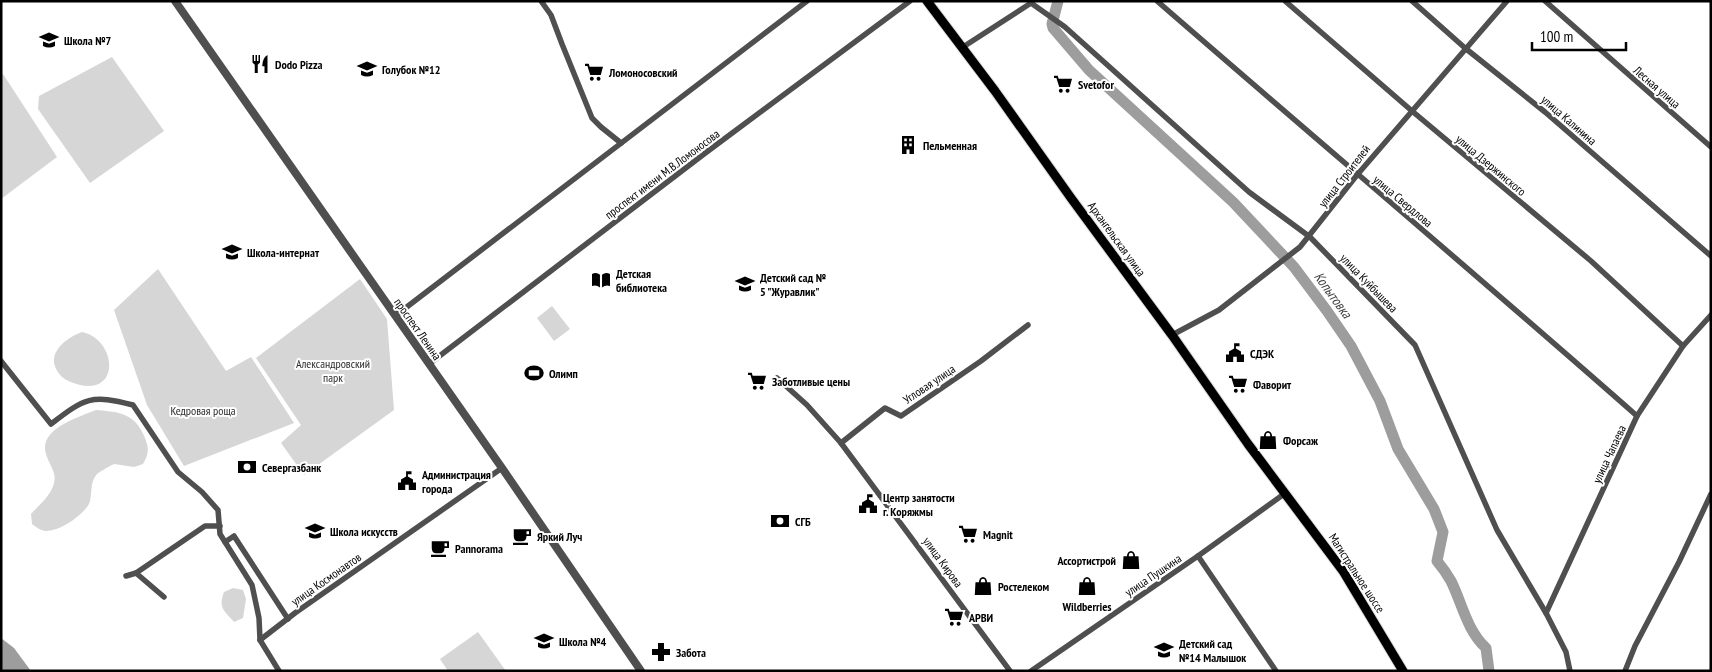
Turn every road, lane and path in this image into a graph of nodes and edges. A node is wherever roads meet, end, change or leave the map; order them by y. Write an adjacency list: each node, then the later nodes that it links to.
1 (176, 1): 20 (street, проспект Ленина)
2 (541, 1): 14 (street)
3 (807, 1): 14 (street)
4 (910, 1): 25 (street, проспект имени М.В.Ломоносова)
5 (927, 1): 11 (main road, Архангельская улица)
6 (1157, 1): 16 (street, улица Свердлова)
7 (1285, 1): 13 (street, улица Дзержинского)
8 (1412, 1): 12 (street, улица Калинина)
9 (1507, 1): 12 (street, улица Строителей)
10 (1545, 1): 15 (street, Лесная улица)
11 (963, 47): 17 (street, улица Куйбышева); 22 (main road, Архангельская улица)
12 (1465, 48): 13 (street, улица Строителей); 18 (street, улица Калинина)
13 (1412, 111): 16 (street, улица Строителей); 23 (street, улица Дзержинского)
14 (621, 143): 20 (street)
15 (1711, 147)
16 (1356, 175): 17 (street, улица Строителей); 27 (street, улица Свердлова)
17 (1310, 237): 22 (street, улица Строителей); 38 (street, улица Куйбышева)
18 (1711, 256)
19 (1711, 315): 23 (street, улица Чапаева)
20 (395, 316): 25 (street, проспект Ленина)
21 (1028, 325): 28 (street, Угловая улица)
22 (1172, 336): 30 (main road, Архангельская улица)
23 (1683, 346): 27 (street, улица Чапаева)
24 (1, 361): 32 (street)
25 (429, 364): 29 (street, проспект Ленина)
26 (777, 378): 28 (street, улица Кирова)
27 (1638, 416): 38 (street, улица Чапаева)
28 (841, 443): 43 (street, улица Кирова)
29 (502, 468): 39 (street, улица Космонавтов); 42 (street, проспект Ленина)
30 (1284, 494): 34 (street, улица Пушкина); 46 (main road, Магистральное шоссе)
31 (1711, 494): 48 (street)
32 (220, 526): 33 (street); 35 (street)
33 (225, 542): 39 (street); 40 (street)
34 (1198, 556): 44 (street, улица Пушкина); 45 (street)
35 (136, 572): 36 (street); 37 (street)
36 (126, 576)
37 (164, 597)
38 (1546, 613): 47 (street, улица Куйбышева)
39 (288, 620): 40 (street, улица Космонавтов)
40 (260, 640): 41 (street)
41 (278, 671)
42 (641, 671)
43 (1010, 671)
44 (1031, 671)
45 (1276, 671)
46 (1403, 671)
47 (1570, 671)
48 (1625, 671)

